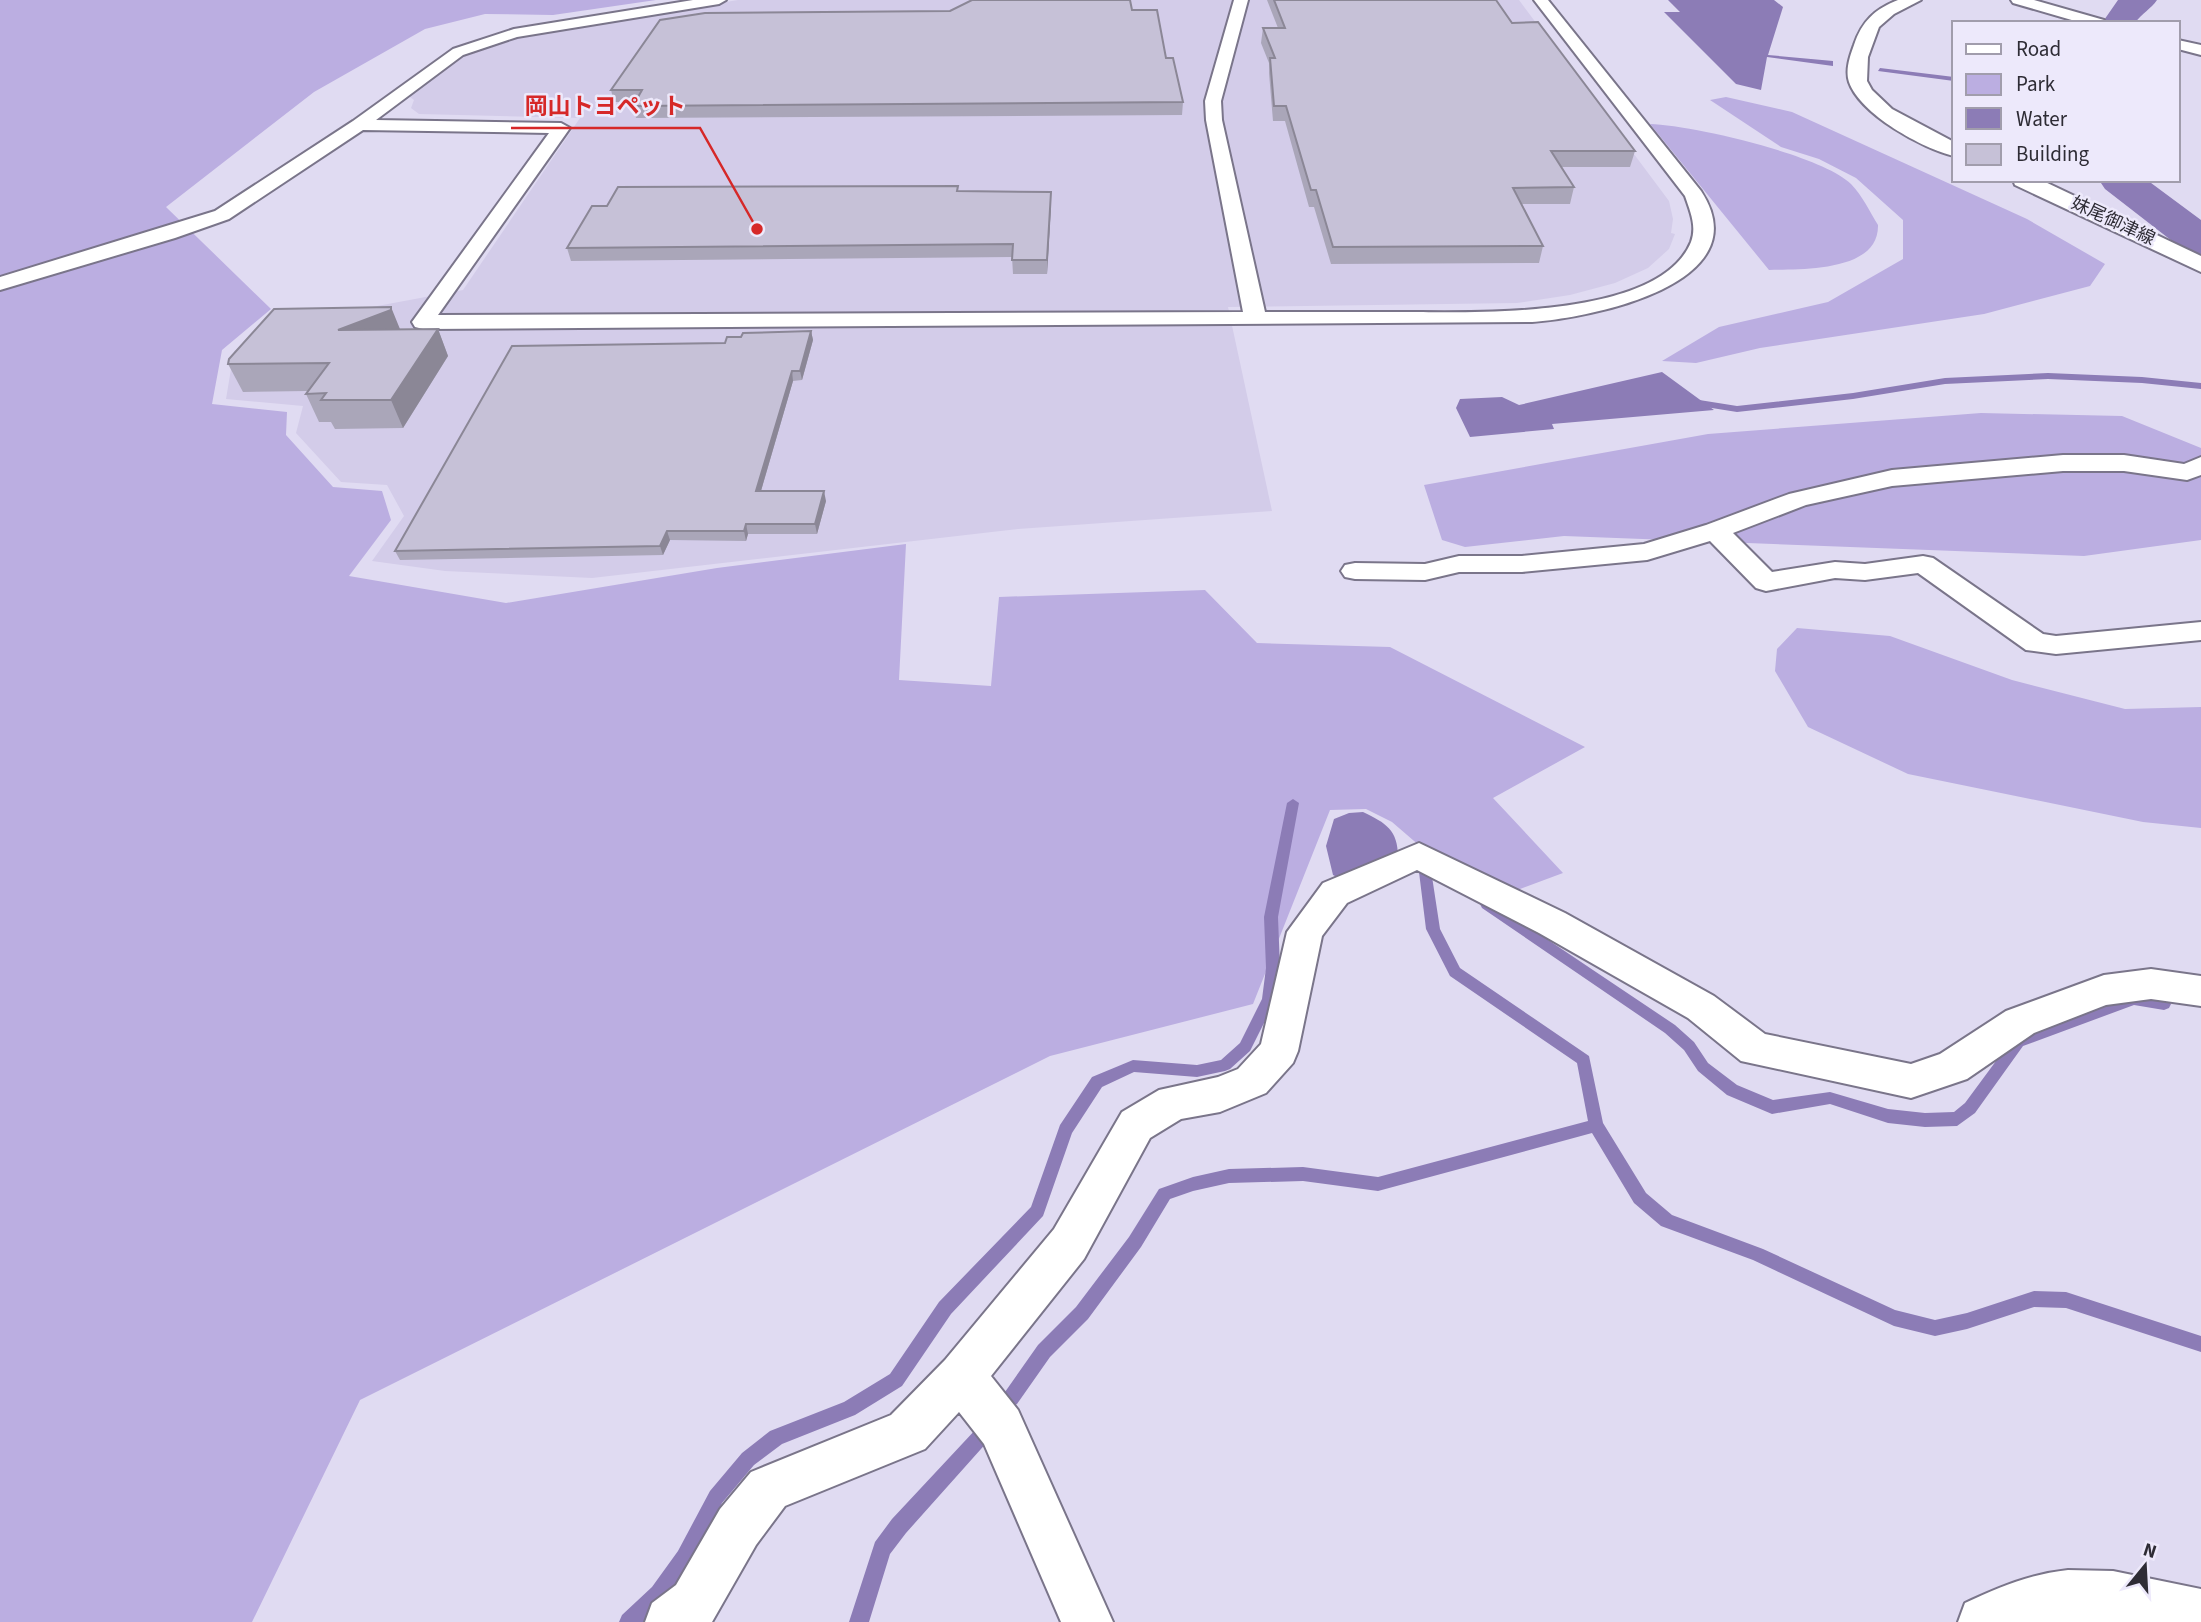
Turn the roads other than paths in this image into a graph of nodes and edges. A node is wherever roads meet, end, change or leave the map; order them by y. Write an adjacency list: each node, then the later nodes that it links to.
1 (719, 0): 9 (street)
2 (1241, 0): 14 (street)
3 (1541, 0): 14 (street)
4 (1913, 0): 10 (main road)
5 (2018, 0): 6 (street)
6 (2092, 21)
7 (2180, 45): 8 (street)
8 (2201, 50)
9 (359, 125): 13 (street); 14 (street)
10 (1952, 149)
11 (2027, 182): 12 (main road, 妹尾御津線)
12 (2201, 265)
13 (0, 284)
14 (1255, 318)
15 (2201, 465): 16 (street)
16 (1715, 531): 17 (street); 18 (street)
17 (1356, 571)
18 (2201, 631)
19 (2201, 991): 20 (street)
20 (961, 1376): 22 (street); 23 (street)
21 (2201, 1615): 24 (street)
22 (671, 1622)
23 (1087, 1622)
24 (1984, 1622)

